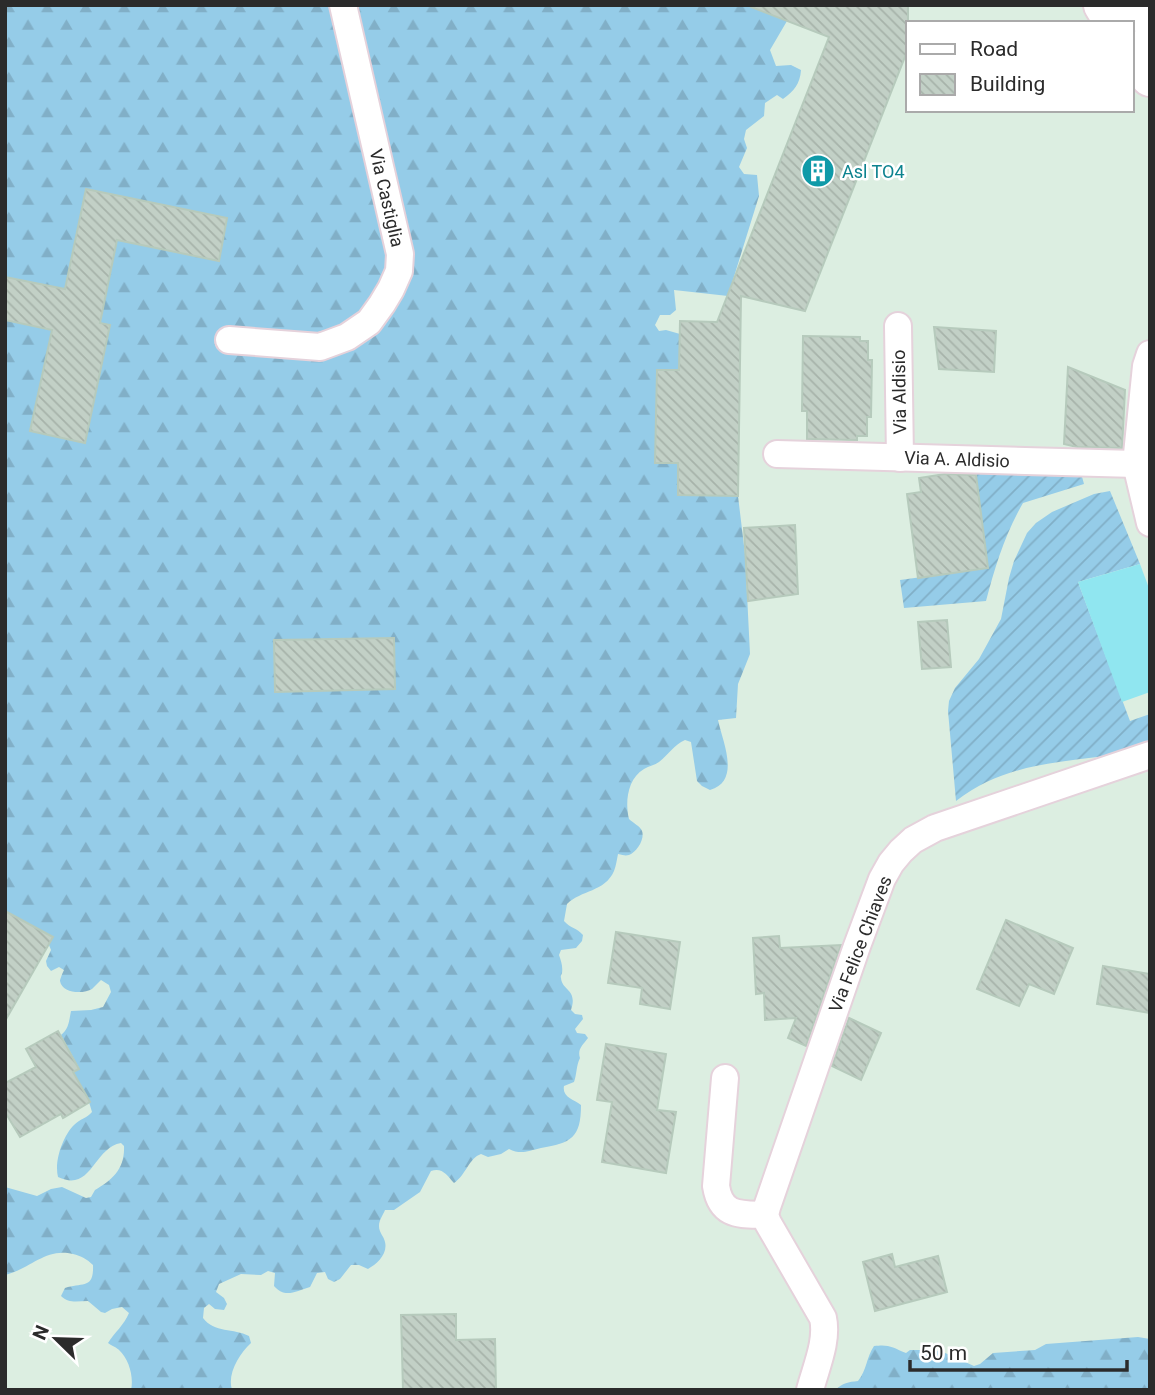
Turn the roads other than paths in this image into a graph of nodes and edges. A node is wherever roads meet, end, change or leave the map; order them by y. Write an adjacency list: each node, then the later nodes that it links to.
1 (343, 5): 9 (street, Via Castiglia)
2 (1102, 5): 4 (main road)
3 (1135, 5): 5 (street)
4 (1113, 21)
5 (1150, 30)
6 (1134, 53): 7 (main road)
7 (1150, 77)
8 (898, 326): 12 (street, Via Aldisio)
9 (229, 340)
10 (1150, 354): 13 (street)
11 (777, 454): 12 (street, Via A. Aldisio)
12 (900, 458): 13 (street, Via A. Aldisio)
13 (1136, 464): 14 (street)
14 (1150, 523)
15 (1150, 755): 17 (street, Via Felice Chiaves)
16 (725, 1078): 17 (street)
17 (765, 1215): 18 (street)
18 (810, 1390)

